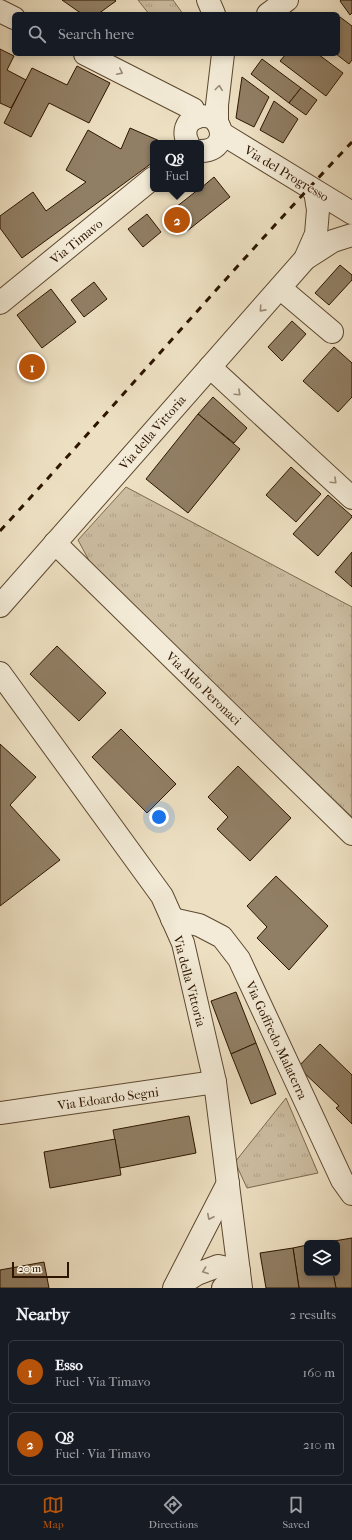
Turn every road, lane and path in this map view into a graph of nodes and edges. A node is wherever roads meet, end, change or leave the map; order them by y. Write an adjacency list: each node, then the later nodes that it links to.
1 (208, 0): 4 (street)
2 (287, 0): 5 (street)
3 (0, 11): 6 (street)
4 (213, 12)
5 (271, 12)
6 (12, 17)
7 (89, 56): 9 (street, one-way to 9)
8 (224, 56): 10 (street, one-way to 8)
9 (195, 118): 10 (street, Via del Progresso); 11 (street)
10 (219, 128): 12 (street); 14 (street, Via del Progresso)
11 (186, 140)
12 (204, 151)
13 (150, 180): 19 (street, Via Timavo)
14 (315, 191): 15 (street, Via del Progresso); 17 (street, Via della Vittoria)
15 (352, 213)
16 (352, 235): 17 (street, Via della Vittoria)
17 (305, 260): 18 (street, Via della Vittoria)
18 (280, 288): 20 (street); 21 (street, Via della Vittoria, one-way to 21)
19 (0, 303)
20 (332, 332)
21 (210, 367): 22 (street, one-way to 22); 23 (street, Via della Vittoria)
22 (352, 498)
23 (55, 543): 24 (street, Via della Vittoria); 26 (street, Via Aldo Peronaci)
24 (0, 606)
25 (0, 673): 27 (street, Via della Vittoria)
26 (352, 834)
27 (172, 919): 28 (street, Via della Vittoria); 31 (street, Via Goffredo Malaterra)
28 (215, 1082): 29 (street, Via Edoardo Segni); 30 (street, Via della Vittoria)
29 (0, 1113)
30 (228, 1183): 32 (street, Via della Vittoria); 33 (street, one-way to 33)
31 (352, 1194)
32 (240, 1279): 33 (street, one-way to 33); 34 (street)
33 (174, 1288)
34 (223, 1288)

